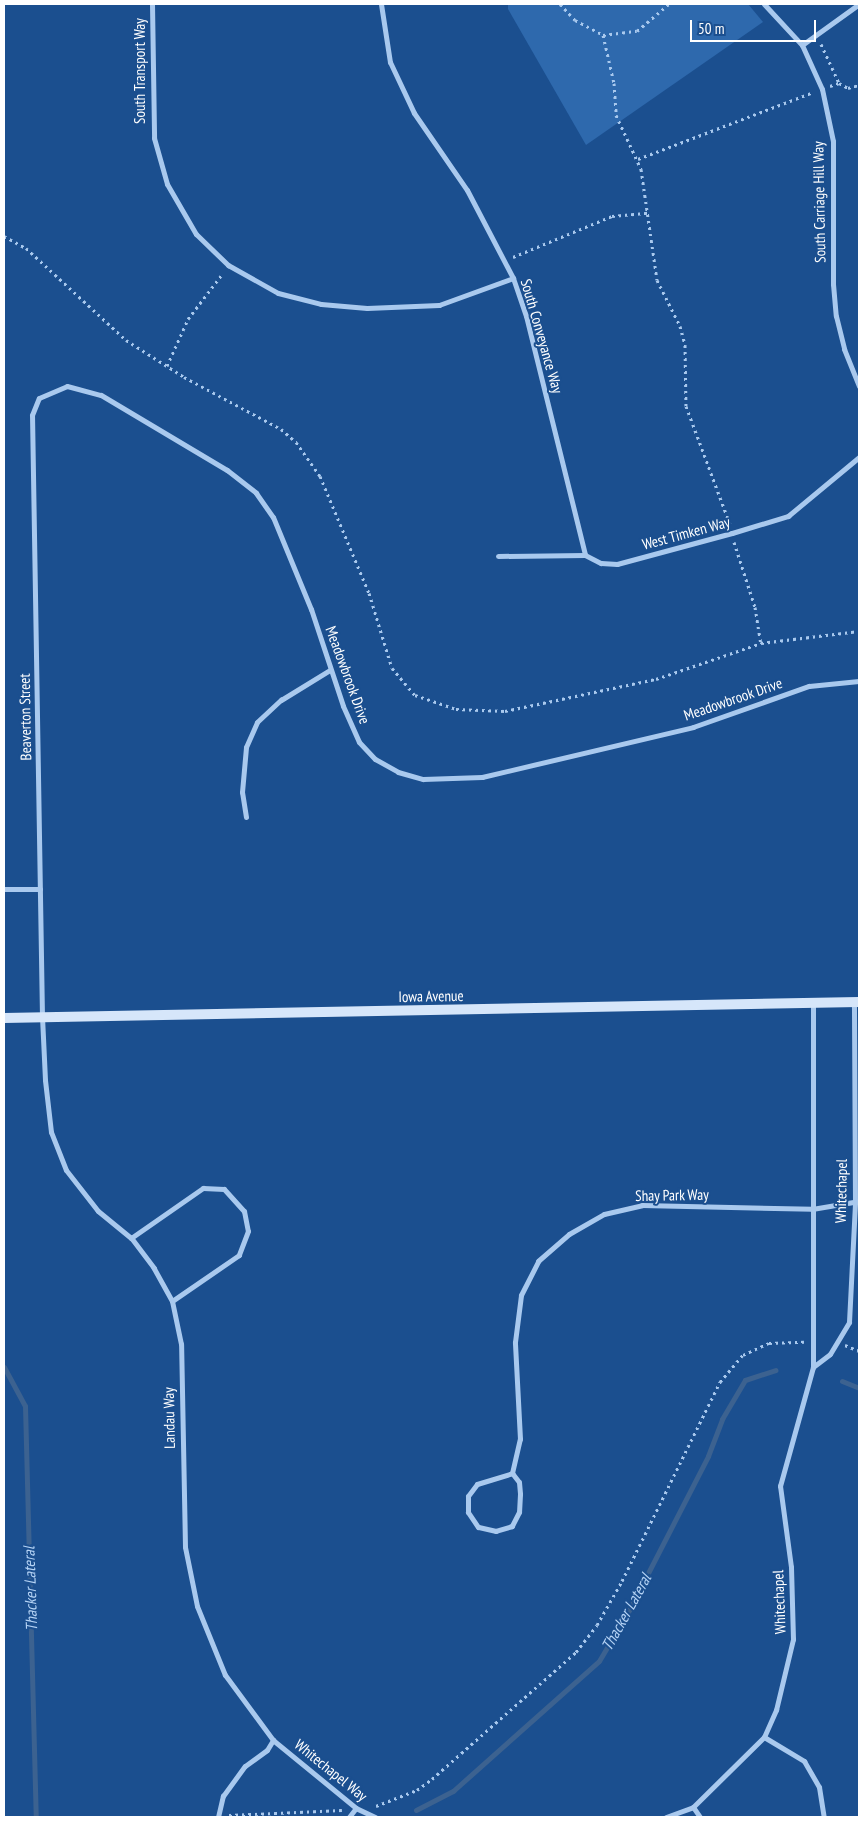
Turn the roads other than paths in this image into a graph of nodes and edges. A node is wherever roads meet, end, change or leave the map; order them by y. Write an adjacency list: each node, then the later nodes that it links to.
1 (152, 4): 6 (street, South Transport Way)
2 (381, 4): 6 (street, South Conveyance Way)
3 (764, 4): 5 (street, South Carriage Hill Way)
4 (859, 4): 5 (street)
5 (802, 45): 7 (street, South Carriage Hill Way)
6 (513, 278): 10 (street, South Conveyance Way)
7 (859, 386)
8 (32, 416): 12 (street, Meadowbrook Drive); 15 (street, Beaverton Street)
9 (859, 457): 10 (street, West Timken Way)
10 (585, 555): 11 (street, West Timken Way)
11 (498, 556)
12 (330, 670): 13 (street, Meadowbrook Drive); 14 (street)
13 (859, 681)
14 (246, 817)
15 (40, 888): 16 (street); 19 (street, Beaverton Street)
16 (4, 889)
17 (857, 1002): 18 (street, Iowa Avenue); 21 (street, Whitechapel)
18 (813, 1003): 19 (street, Iowa Avenue); 22 (street, Whitechapel)
19 (42, 1017): 20 (street, Iowa Avenue); 23 (street, Landau Way)
20 (4, 1018)
21 (857, 1201): 22 (street, Shay Park Way); 25 (street, Whitechapel)
22 (812, 1209): 25 (street, Whitechapel); 26 (street, Shay Park Way)
23 (131, 1238): 24 (street, Landau Way); 24 (street)
24 (172, 1301): 28 (street, Landau Way)
25 (813, 1367): 27 (street, Whitechapel)
26 (512, 1473): 26 (street)
27 (764, 1737): 29 (street, Whitechapel); 36 (street)
28 (273, 1740): 30 (street, Whitechapel Way); 31 (street)
29 (693, 1807): 34 (street); 35 (street)
30 (356, 1808): 32 (street); 33 (street, Whitechapel Way)
31 (218, 1816)
32 (349, 1817)
33 (375, 1817)
34 (666, 1817)
35 (700, 1817)
36 (824, 1817)

